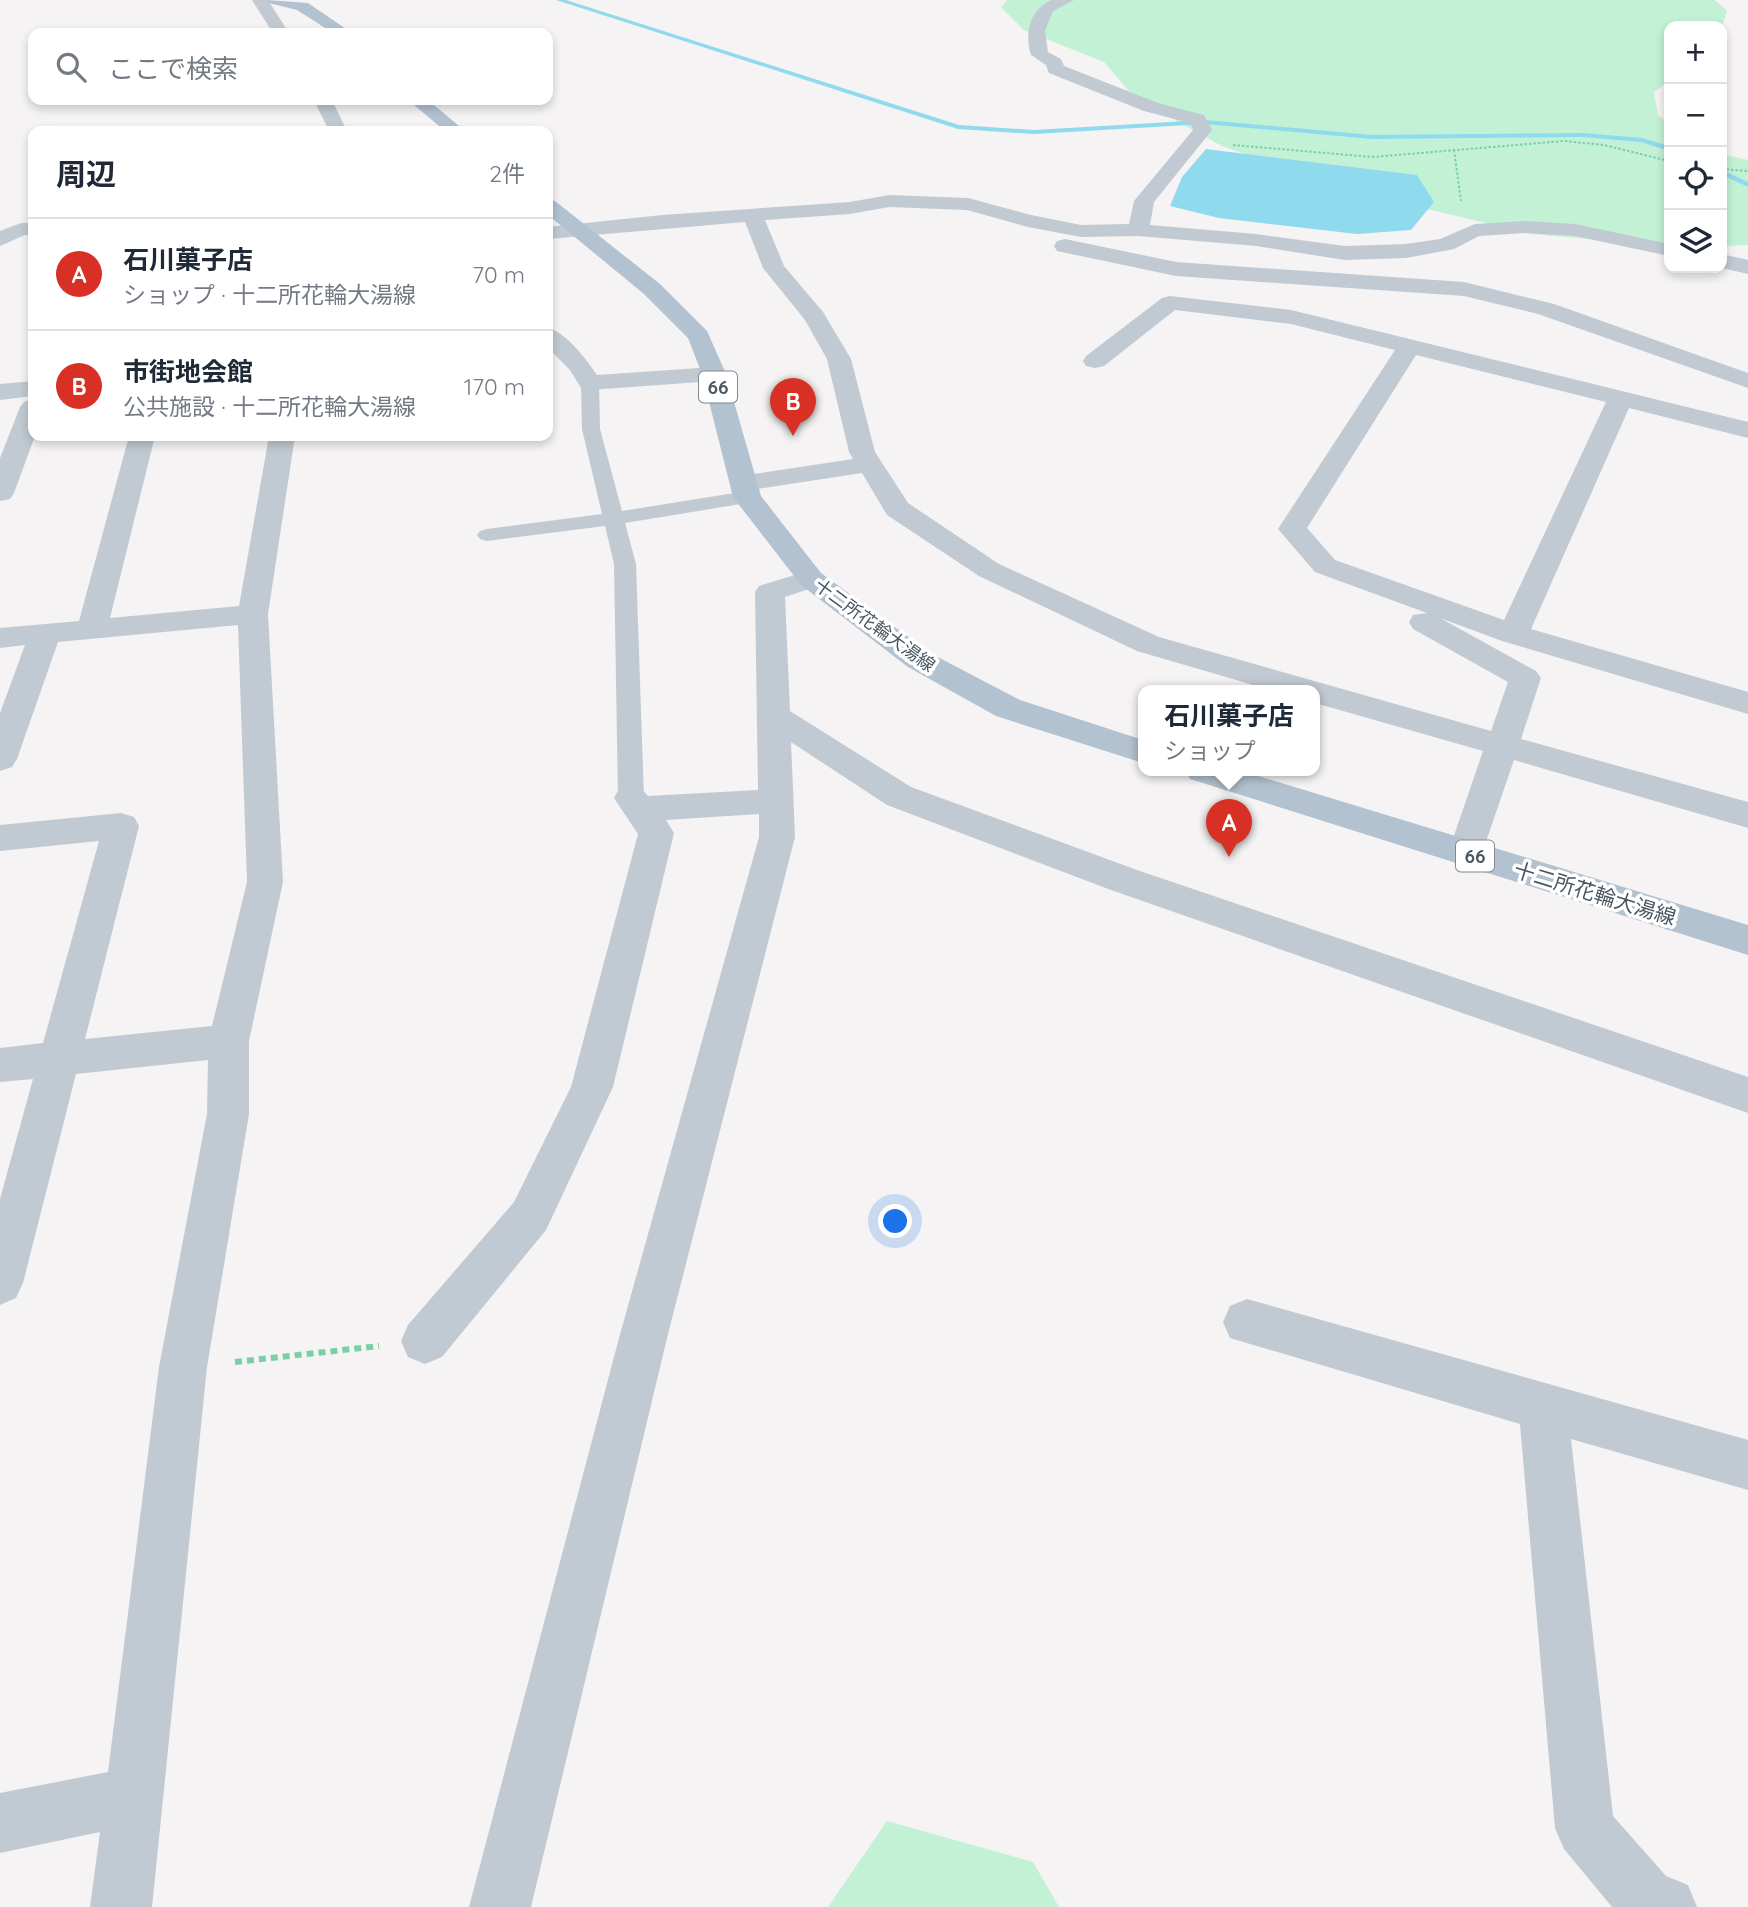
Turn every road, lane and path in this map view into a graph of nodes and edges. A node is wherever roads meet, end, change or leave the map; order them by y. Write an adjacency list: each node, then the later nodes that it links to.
1 (260, 0): 4 (street)
2 (275, 0): 5 (main road)
3 (1066, 0): 10 (street)
4 (278, 28)
5 (336, 28)
6 (325, 105): 8 (street)
7 (423, 105): 9 (main road)
8 (336, 126)
9 (450, 126)
10 (1196, 142): 11 (path); 20 (street)
11 (1454, 150): 12 (path); 21 (path)
12 (1664, 161)
13 (1727, 169): 14 (path)
14 (1748, 171)
15 (850, 208): 17 (street); 20 (street); 31 (street)
16 (553, 209): 18 (main road, 十二所花輪大湯線 / 66)
17 (752, 214): 18 (street); 40 (street)
18 (577, 228): 22 (street); 30 (main road, 十二所花輪大湯線 / 66)
19 (28, 229): 23 (street)
20 (1138, 230): 21 (street)
21 (1475, 230): 24 (street)
22 (553, 232)
23 (0, 240)
24 (1664, 249)
25 (1727, 262): 26 (street)
26 (1748, 267)
27 (553, 340): 32 (street)
28 (1410, 345): 29 (street); 35 (street); 45 (street)
29 (1095, 361)
30 (715, 374): 32 (street); 41 (main road, 十二所花輪大湯線 / 66)
31 (1748, 381)
32 (590, 383): 43 (lane)
33 (28, 389): 34 (street)
34 (0, 392)
35 (1620, 400): 37 (street); 50 (street)
36 (28, 420): 42 (street)
37 (1748, 430)
38 (141, 441): 48 (street)
39 (281, 441): 47 (street)
40 (870, 464): 41 (street); 52 (street)
41 (745, 490): 43 (lane); 46 (main road, 十二所花輪大湯線 / 66)
42 (0, 493)
43 (613, 519): 44 (lane); 61 (lane)
44 (487, 535)
45 (1325, 566): 50 (street); 56 (street)
46 (811, 579): 55 (street); 57 (main road, 十二所花輪大湯線 / 66)
47 (253, 614): 48 (street); 66 (street)
48 (92, 629): 49 (street)
49 (45, 634): 51 (street); 58 (street)
50 (1513, 634): 54 (street)
51 (0, 638)
52 (1292, 685)
53 (1320, 693): 56 (street)
54 (1746, 694)
55 (774, 715): 60 (street); 69 (street)
56 (1502, 745): 62 (street); 64 (street)
57 (1138, 750)
58 (0, 760)
59 (1218, 776): 64 (main road, 十二所花輪大湯線 / 66)
60 (776, 801): 61 (street); 79 (street)
61 (635, 803): 72 (street)
62 (1748, 815)
63 (0, 838): 67 (street)
64 (1466, 853): 65 (main road, 十二所花輪大湯線 / 66)
65 (1748, 940)
66 (229, 1041): 67 (street); 73 (street)
67 (59, 1058): 68 (street); 70 (street)
68 (0, 1065)
69 (1748, 1095)
70 (0, 1283)
71 (1247, 1322): 74 (street)
72 (425, 1341): 73 (path)
73 (183, 1367): 76 (street)
74 (1543, 1407): 75 (street); 80 (street)
75 (1748, 1465)
76 (134, 1796): 77 (street); 78 (street)
77 (0, 1823)
78 (121, 1907)
79 (500, 1907)
80 (1666, 1907)

